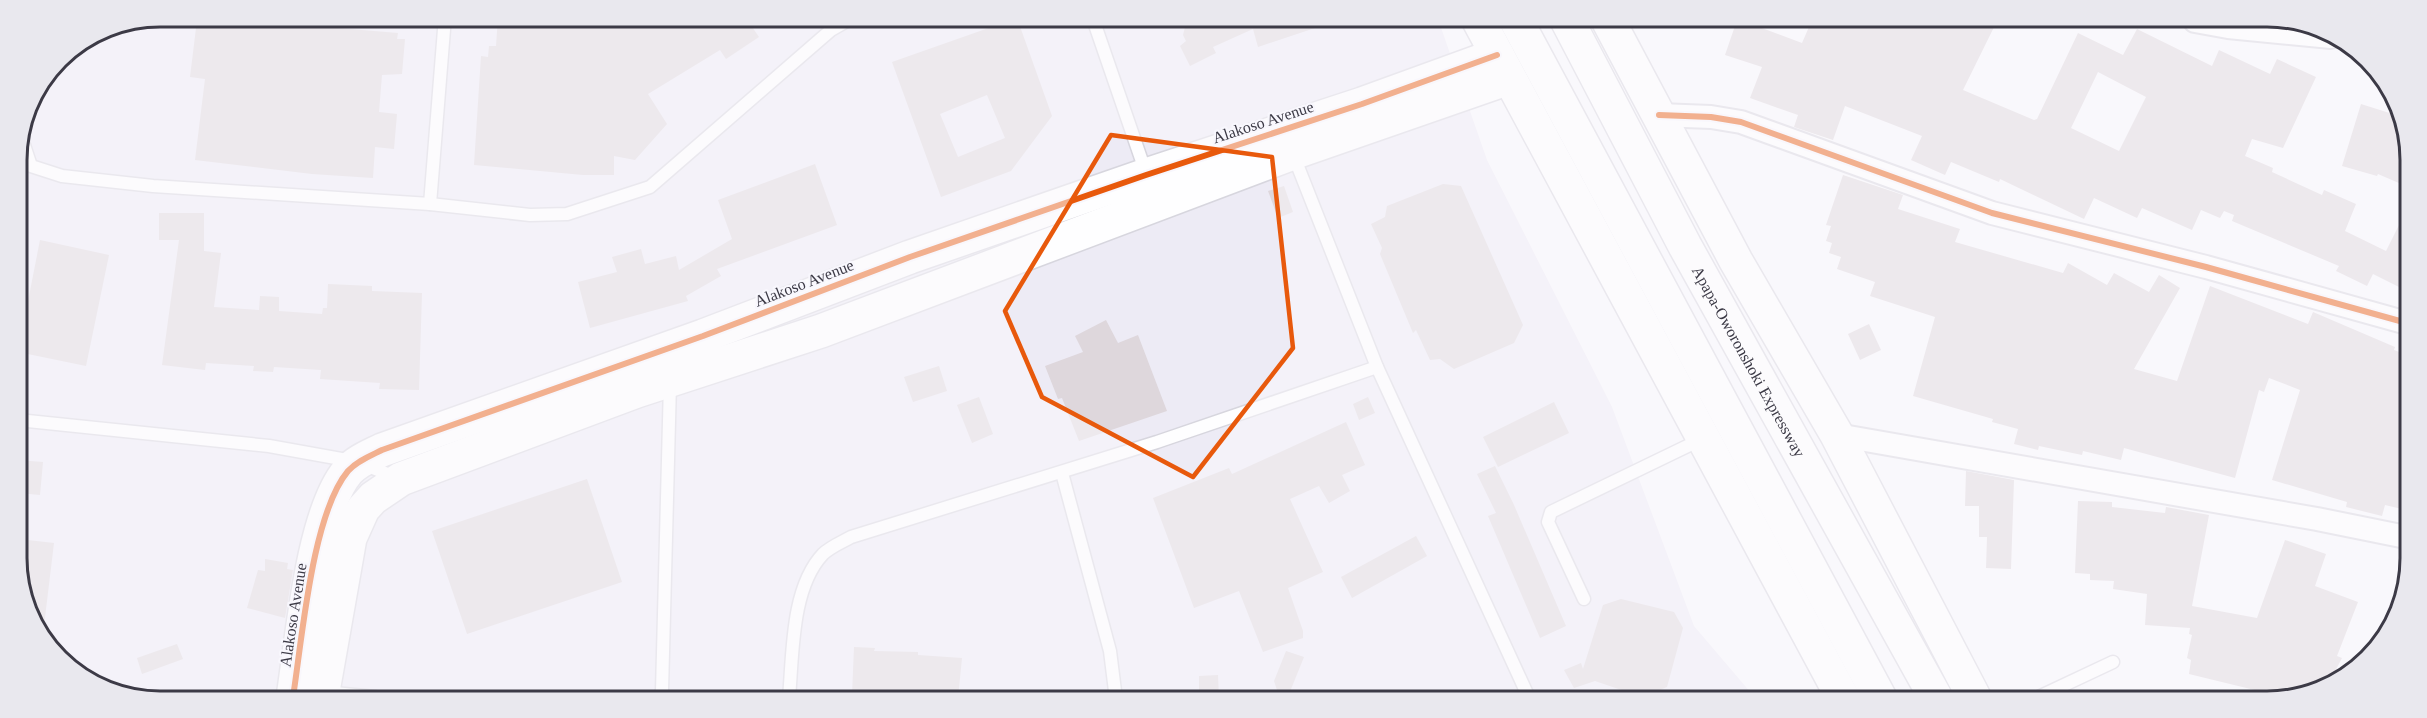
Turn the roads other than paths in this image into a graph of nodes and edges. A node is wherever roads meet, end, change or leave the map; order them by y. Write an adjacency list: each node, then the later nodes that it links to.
1 (444, 27): 15 (lane)
2 (836, 27): 15 (lane)
3 (1096, 27): 14 (lane)
4 (1482, 27): 10 (main road)
5 (1520, 27): 35 (main road)
6 (1571, 27): 36 (main road, Apapa-Oworonshoki Expressway)
7 (1612, 27): 11 (main road)
8 (2228, 27): 9 (street)
9 (2312, 35)
10 (1503, 67): 12 (main road); 14 (main road, Alakoso Avenue); 21 (main road)
11 (1659, 115): 16 (street); 20 (main road)
12 (1293, 153): 17 (lane); 18 (main road)
13 (27, 158): 15 (lane)
14 (1146, 175): 22 (main road, Alakoso Avenue)
15 (430, 204)
16 (2400, 321)
17 (1377, 367): 23 (lane); 33 (lane)
18 (670, 380): 24 (main road); 30 (lane)
19 (27, 421): 22 (lane)
20 (1837, 435): 25 (street); 37 (main road)
21 (1703, 439): 26 (lane); 34 (main road)
22 (358, 462): 24 (lane); 28 (main road, Alakoso Avenue)
23 (1062, 473): 31 (lane); 32 (lane)
24 (401, 479): 29 (main road)
25 (2400, 536)
26 (1584, 599)
27 (2113, 662): 38 (lane)
28 (313, 691)
29 (314, 691)
30 (662, 691)
31 (790, 691)
32 (1115, 691)
33 (1526, 691)
34 (1839, 691)
35 (1876, 691)
36 (1932, 691)
37 (1971, 691)
38 (2051, 691)

